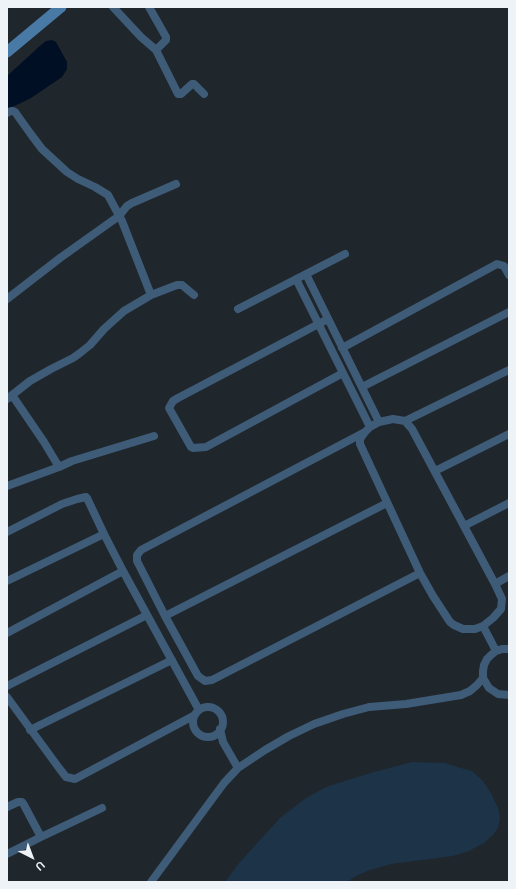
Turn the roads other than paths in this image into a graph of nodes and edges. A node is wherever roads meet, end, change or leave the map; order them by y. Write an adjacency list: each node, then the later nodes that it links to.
1 (61, 7): 5 (main road)
2 (113, 7): 4 (street)
3 (149, 7): 4 (street)
4 (156, 50): 6 (street)
5 (7, 52)
6 (204, 94)
7 (7, 113): 9 (street)
8 (176, 184): 9 (street)
9 (119, 216): 14 (street); 16 (street)
10 (346, 254): 11 (street)
11 (306, 274): 13 (street); 19 (street)
12 (509, 275): 21 (street)
13 (296, 279): 17 (street); 20 (street)
14 (151, 295): 15 (street); 25 (street)
15 (194, 295)
16 (7, 299)
17 (238, 309)
18 (509, 312): 24 (street)
19 (328, 319): 20 (street); 21 (street)
20 (319, 324): 23 (street); 23 (street)
21 (342, 348): 24 (street)
22 (509, 370): 26 (street)
23 (343, 373): 28 (street)
24 (362, 387): 27 (street)
25 (10, 397): 31 (street)
26 (405, 421): 27 (street); 32 (street)
27 (379, 422): 28 (street)
28 (367, 430): 35 (street); 45 (street)
29 (509, 434): 32 (street)
30 (154, 436): 31 (street)
31 (59, 467): 33 (street)
32 (435, 471): 36 (street)
33 (7, 486)
34 (509, 502): 36 (street)
35 (387, 503): 40 (street); 45 (street)
36 (464, 526): 43 (street)
37 (7, 532): 38 (street)
38 (104, 534): 39 (street); 42 (street)
39 (124, 571): 44 (street); 47 (street)
40 (420, 573): 45 (street); 46 (street)
41 (509, 576): 43 (street)
42 (7, 581)
43 (495, 584): 46 (street)
44 (147, 615): 50 (street); 52 (street)
45 (165, 616)
46 (483, 626): 49 (street)
47 (7, 633)
48 (509, 649): 49 (street)
49 (496, 651): 51 (street)
50 (172, 660): 55 (street); 57 (street)
51 (484, 678): 53 (street); 60 (street)
52 (7, 686)
53 (509, 695)
54 (7, 697): 57 (street)
55 (197, 713): 56 (street); 57 (street); 58 (street)
56 (220, 729): 58 (street); 59 (street)
57 (30, 730)
58 (213, 735): 59 (street)
59 (223, 742): 60 (street)
60 (238, 768): 65 (street)
61 (7, 807): 63 (street)
62 (102, 808): 63 (street)
63 (41, 837): 64 (street)
64 (7, 854)
65 (151, 882)

